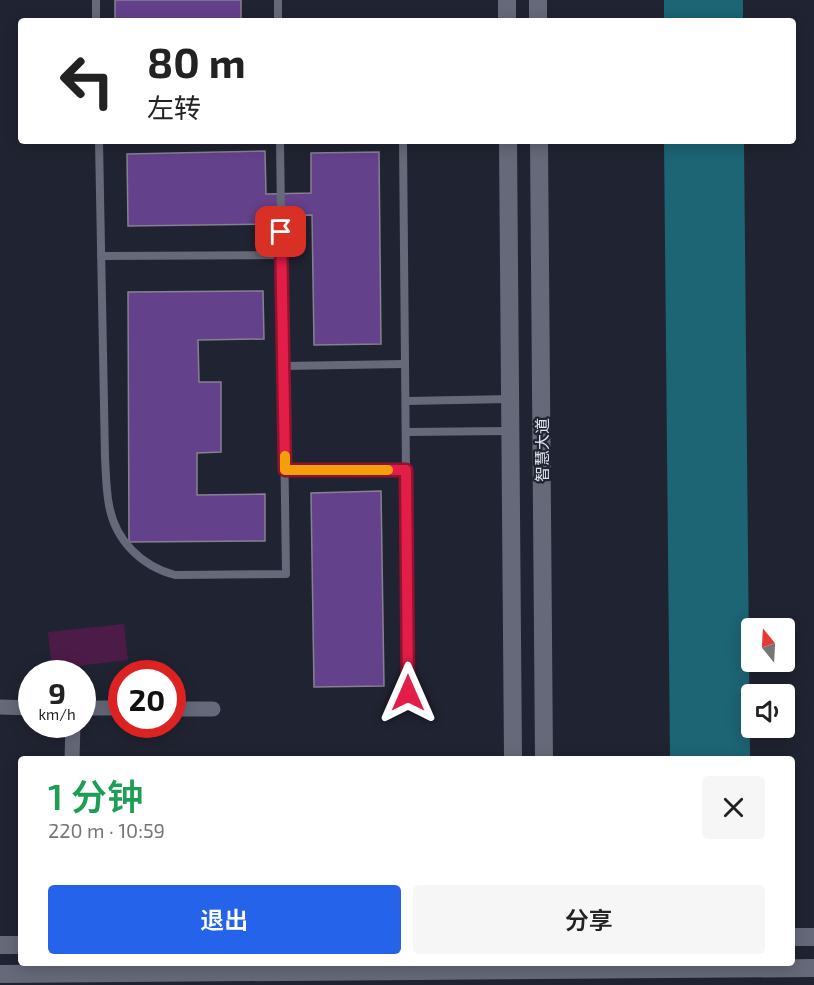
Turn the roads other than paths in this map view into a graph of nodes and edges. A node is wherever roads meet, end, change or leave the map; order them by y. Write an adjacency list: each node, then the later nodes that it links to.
1 (96, 0): 5 (lane)
2 (278, 0): 6 (lane)
3 (507, 0): 7 (main road)
4 (538, 0): 8 (main road)
5 (96, 18)
6 (278, 18)
7 (507, 18)
8 (538, 18)
9 (99, 144): 15 (lane)
10 (280, 144): 14 (lane)
11 (403, 144): 16 (lane)
12 (508, 144): 18 (main road, 智慧大道)
13 (539, 144): 32 (main road, 智慧大道)
14 (282, 255): 15 (lane); 17 (lane)
15 (101, 256): 22 (lane)
16 (405, 364): 17 (lane); 19 (lane)
17 (283, 366): 22 (lane)
18 (510, 399): 19 (lane); 20 (main road, 智慧大道)
19 (406, 401): 21 (lane)
20 (510, 431): 21 (lane); 31 (main road, 智慧大道)
21 (406, 432): 23 (lane)
22 (285, 470): 23 (lane)
23 (406, 470): 24 (lane)
24 (408, 693)
25 (0, 708): 26 (street)
26 (18, 708)
27 (186, 709): 28 (street)
28 (213, 709)
29 (73, 738): 30 (street)
30 (72, 756)
31 (513, 756)
32 (544, 756)
33 (795, 937): 34 (main road)
34 (814, 937)
35 (0, 945): 36 (main road)
36 (18, 945)
37 (814, 969): 39 (main road)
38 (514, 973): 39 (main road); 40 (main road)
39 (546, 973)
40 (0, 974)

